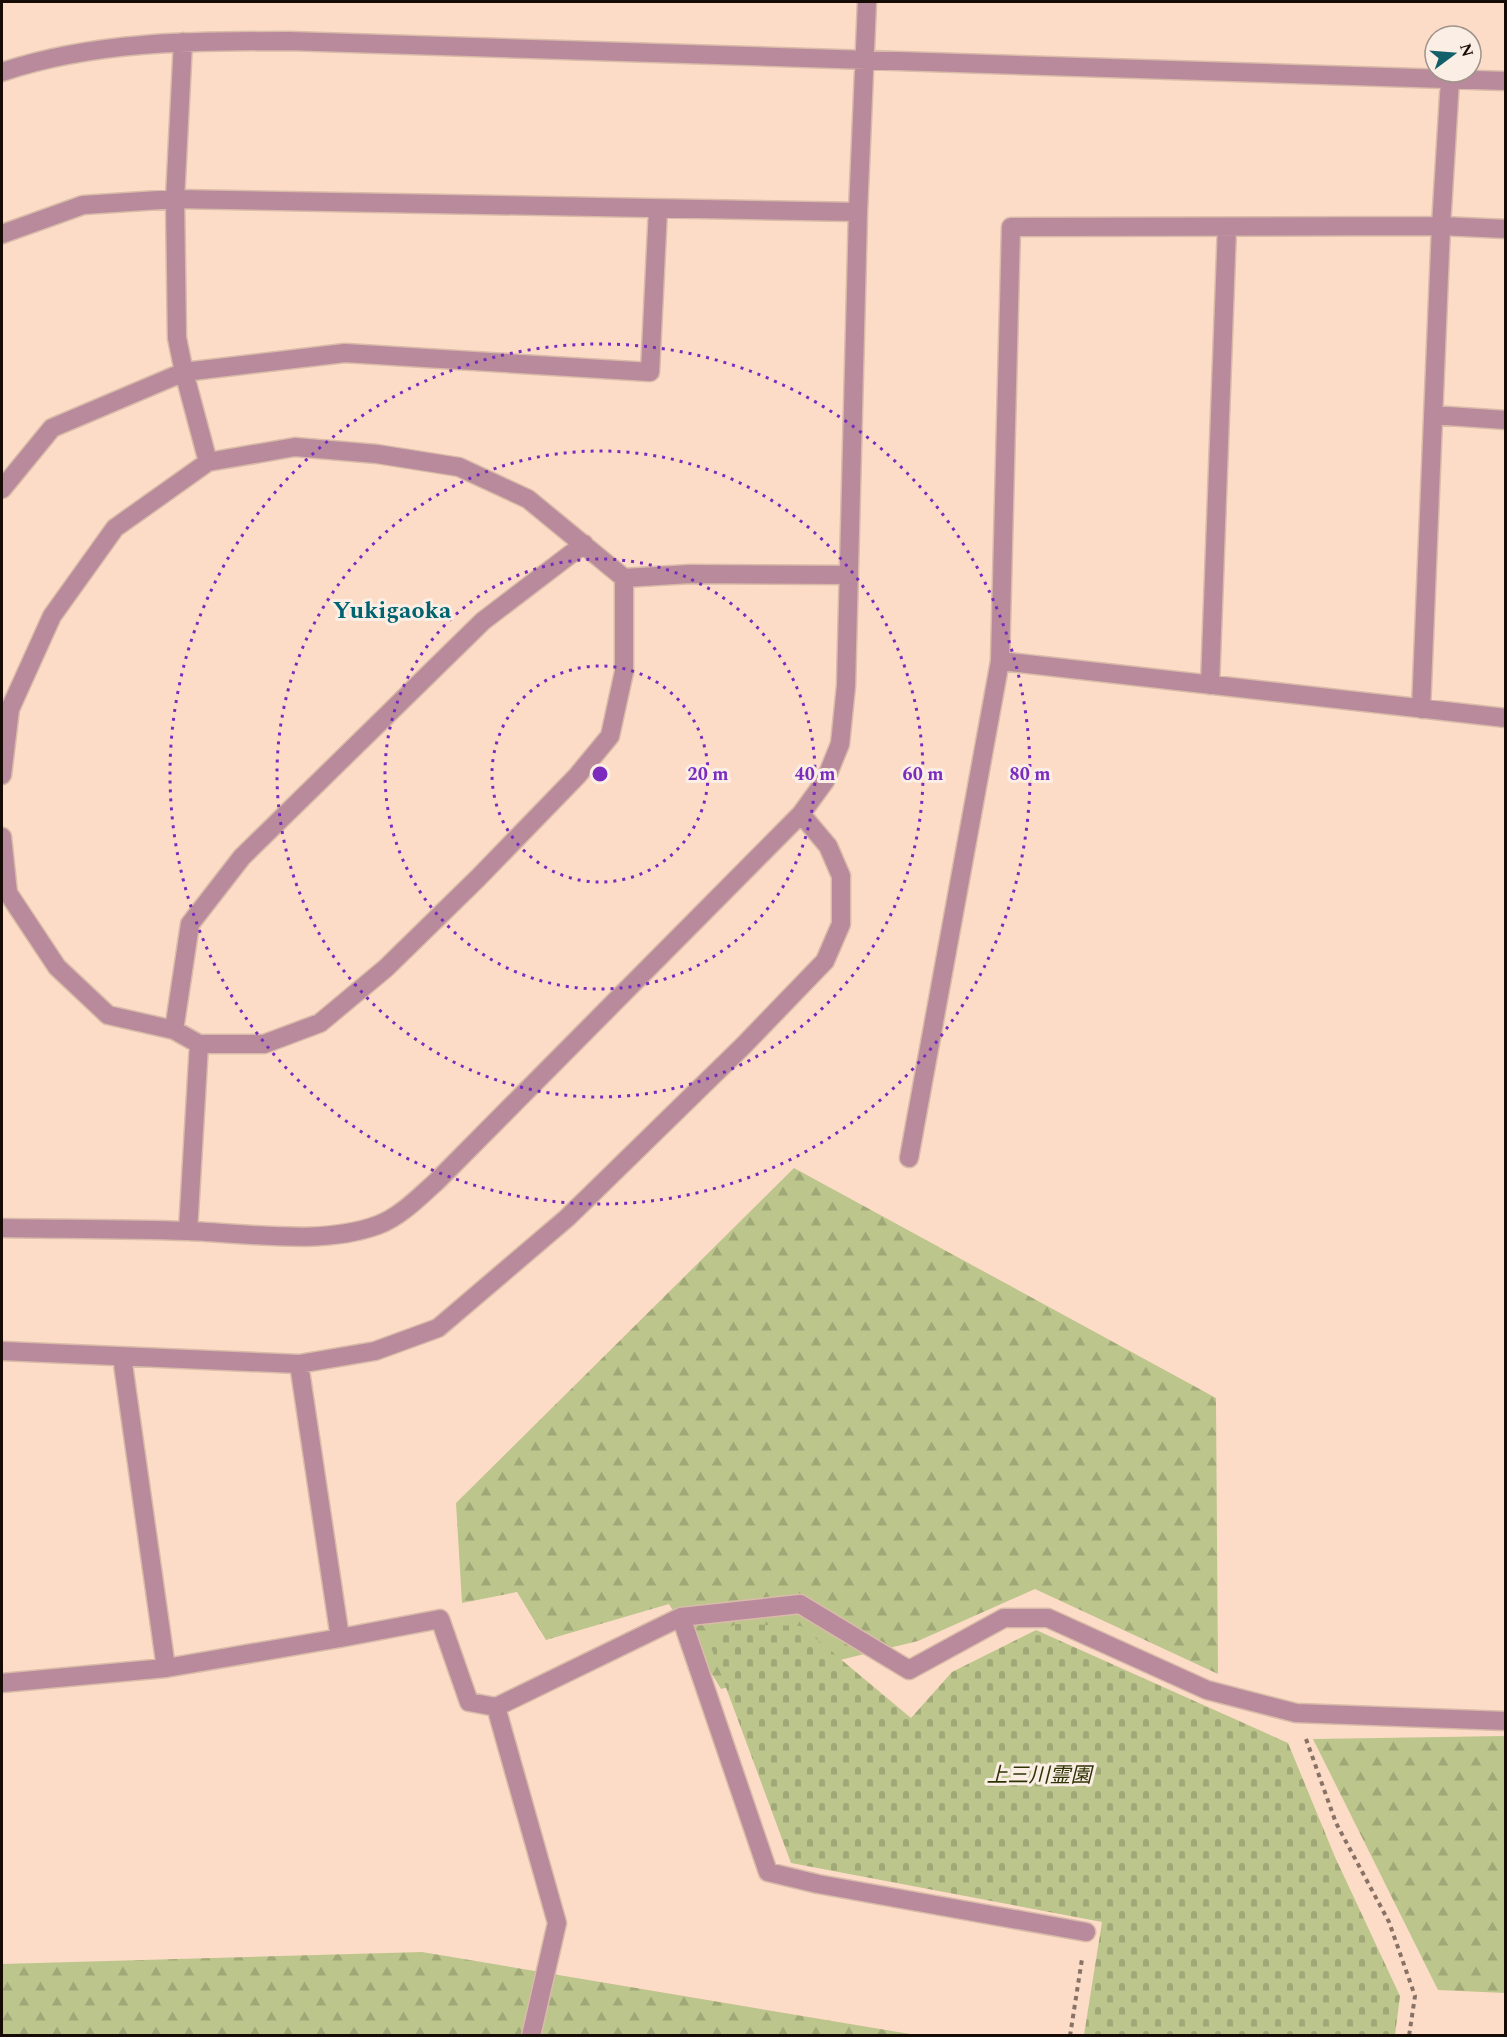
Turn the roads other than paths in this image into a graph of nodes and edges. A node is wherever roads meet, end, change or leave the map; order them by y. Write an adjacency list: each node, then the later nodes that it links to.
1 (867, 2): 3 (street)
2 (183, 42): 3 (street); 4 (street); 9 (street)
3 (865, 59): 5 (street); 11 (street)
4 (2, 72)
5 (1423, 79)
6 (1483, 81): 7 (street)
7 (1506, 81)
8 (1450, 84): 12 (street)
9 (175, 199): 10 (street); 15 (street); 16 (street)
10 (658, 209): 11 (street); 16 (street)
11 (858, 212): 22 (street)
12 (1441, 226): 13 (street); 14 (street); 17 (street)
13 (1227, 227): 24 (street); 25 (street)
14 (1506, 229)
15 (2, 234)
16 (184, 372): 19 (street); 20 (street)
17 (1433, 415): 18 (street); 26 (street)
18 (1506, 420)
19 (208, 462): 21 (street); 28 (street)
20 (2, 489)
21 (584, 544): 23 (street); 32 (street)
22 (849, 575): 23 (street); 29 (street)
23 (624, 578): 33 (street)
24 (1000, 661): 25 (street); 34 (street)
25 (1210, 685): 26 (street)
26 (1421, 709): 27 (street)
27 (1506, 718)
28 (2, 775)
29 (801, 814): 36 (street); 39 (street)
30 (2, 837): 31 (street)
31 (5, 894): 32 (street)
32 (174, 1030): 33 (street)
33 (199, 1044): 36 (street)
34 (909, 1158)
35 (2, 1228): 36 (street)
36 (188, 1231)
37 (2, 1351): 38 (street)
38 (122, 1357): 39 (street); 42 (street)
39 (299, 1364): 41 (street)
40 (681, 1617): 44 (street); 45 (street); 46 (street)
41 (340, 1638): 42 (street); 44 (street)
42 (166, 1668): 43 (street)
43 (2, 1683)
44 (496, 1707): 47 (street)
45 (1506, 1721)
46 (1086, 1932)
47 (531, 2036)

